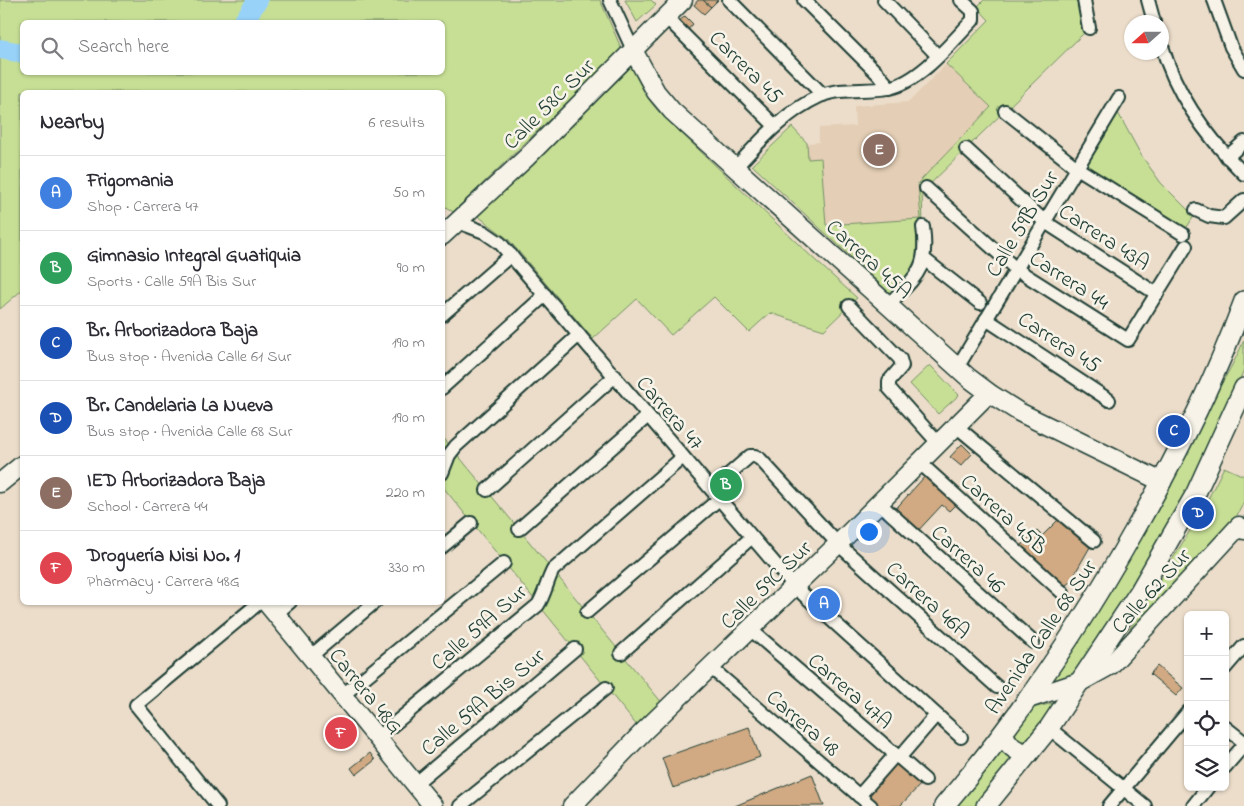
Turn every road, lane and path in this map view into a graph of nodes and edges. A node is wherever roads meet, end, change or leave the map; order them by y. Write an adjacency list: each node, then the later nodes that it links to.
1 (610, 0): 13 (street, Carrera 45A)
2 (683, 0): 11 (street, Calle 58C Sur)
3 (729, 0): 18 (street)
4 (804, 0): 17 (street)
5 (884, 0): 14 (street)
6 (961, 0): 14 (street)
7 (1084, 0): 12 (street)
8 (1148, 0): 10 (street)
9 (1214, 0): 16 (street)
10 (1152, 15)
11 (666, 17): 13 (street, Calle 58C Sur); 21 (street, Carrera 45)
12 (1089, 28)
13 (633, 50): 25 (street, Carrera 45A); 31 (street, Calle 58C Sur)
14 (938, 56): 17 (street)
15 (1167, 60): 24 (street)
16 (1244, 69)
17 (890, 88): 18 (street)
18 (823, 95): 21 (street)
19 (1119, 98): 26 (street, Calle 59B Sur)
20 (1005, 111): 26 (street, Carrera 43A)
21 (775, 126): 25 (street)
22 (1244, 142): 24 (street)
23 (966, 149): 32 (street, Carrera 43A)
24 (1227, 157): 27 (street)
25 (736, 167): 42 (street, Carrera 45A)
26 (1077, 168): 32 (street, Calle 59B Sur); 38 (street, Carrera 43A)
27 (1244, 174)
28 (926, 188): 37 (street, Carrera 44)
29 (1244, 200): 30 (street)
30 (1196, 210)
31 (458, 222): 34 (street, Calle 58C Sur); 35 (street, Carrera 47)
32 (1045, 222): 37 (street, Calle 59B Sur); 38 (street, Carrera 43A)
33 (923, 227): 36 (street)
34 (445, 233)
35 (511, 255): 39 (street, Carrera 47); 44 (street)
36 (924, 259): 40 (street); 42 (street)
37 (1016, 269): 38 (street, Carrera 44); 45 (street, Calle 59B Sur)
38 (1157, 294)
39 (545, 295): 46 (street, Carrera 47); 49 (street)
40 (980, 303)
41 (1244, 304): 60 (main road, Avenida Calle 68 Sur)
42 (888, 305): 47 (street, Carrera 45A)
43 (849, 306): 55 (street)
44 (445, 312)
45 (986, 319): 47 (street, Calle 59B Sur); 52 (street, Carrera 45)
46 (579, 335): 48 (street, Carrera 47); 58 (street)
47 (958, 368): 51 (street, Carrera 45A)
48 (615, 376): 53 (street, Carrera 47); 62 (street)
49 (445, 385)
50 (1244, 388): 87 (main road)
51 (988, 393): 54 (street, Calle 59C Sur); 60 (street, Carrera 45A)
52 (1109, 400)
53 (648, 416): 56 (street, Carrera 47); 67 (street)
54 (956, 426): 55 (street, Calle 59C Sur); 69 (street)
55 (938, 443): 57 (street, Calle 59C Sur)
56 (683, 457): 63 (street, Carrera 47); 98 (street, Calle 59A Sur)
57 (920, 462): 64 (street, Calle 59C Sur); 74 (street, Carrera 45B)
58 (445, 465)
59 (20, 467): 61 (street)
60 (1162, 482): 91 (main road, Avenida Calle 68 Sur)
61 (0, 483)
62 (487, 490)
63 (716, 494): 68 (street, Carrera 47); 70 (street, Carrera 46A); 78 (street)
64 (879, 504): 70 (street, Calle 59C Sur); 80 (street, Carrera 46)
65 (472, 523): 71 (street)
66 (1242, 525): 87 (street, Calle 62 Sur)
67 (519, 529)
68 (752, 537): 73 (street, Carrera 47); 83 (street)
69 (1094, 541)
70 (838, 544): 73 (street, Calle 59C Sur); 88 (street, Carrera 46A)
71 (445, 545)
72 (504, 563): 90 (street)
73 (794, 586): 79 (street, Calle 59C Sur); 92 (street, Carrera 47)
74 (1063, 593)
75 (256, 605): 108 (street)
76 (372, 605): 84 (street)
77 (271, 608): 84 (street, Carrera 48G)
78 (588, 612)
79 (750, 629): 86 (street, Calle 59C Sur); 101 (street, Carrera 47A)
80 (1033, 642)
81 (1244, 646): 85 (street)
82 (575, 649): 104 (street, Calle 59A Bis Sur)
83 (621, 653)
84 (311, 656): 90 (street, Carrera 48G)
85 (1229, 663)
86 (710, 667): 107 (street, Carrera 48); 111 (street, Calle 59C Sur)
87 (1082, 681): 91 (street, Calle 62 Sur); 94 (main road)
88 (997, 687)
89 (606, 688): 110 (street)
90 (343, 695): 98 (street, Carrera 48G)
91 (1028, 699): 96 (main road, Avenida Calle 68 Sur)
92 (936, 715): 97 (street, Carrera 47); 101 (street)
93 (1184, 717): 105 (street)
94 (1049, 728): 100 (main road); 105 (street)
95 (1229, 730): 99 (street)
96 (1003, 734): 100 (main road); 113 (main road, Avenida Calle 68 Sur)
97 (961, 737)
98 (377, 738): 104 (street, Carrera 48G)
99 (1244, 744): 102 (street)
100 (1029, 754): 114 (main road)
101 (897, 756): 103 (street, Carrera 47A); 107 (street)
102 (1229, 762)
103 (925, 780)
104 (415, 784): 109 (street, Carrera 48G)
105 (1124, 789): 115 (street); 116 (street)
106 (1205, 791): 117 (street)
107 (859, 796): 112 (street, Carrera 48)
108 (218, 806)
109 (433, 806)
110 (460, 806)
111 (572, 806)
112 (871, 806)
113 (944, 806)
114 (986, 806)
115 (1109, 806)
116 (1145, 806)
117 (1193, 806)

